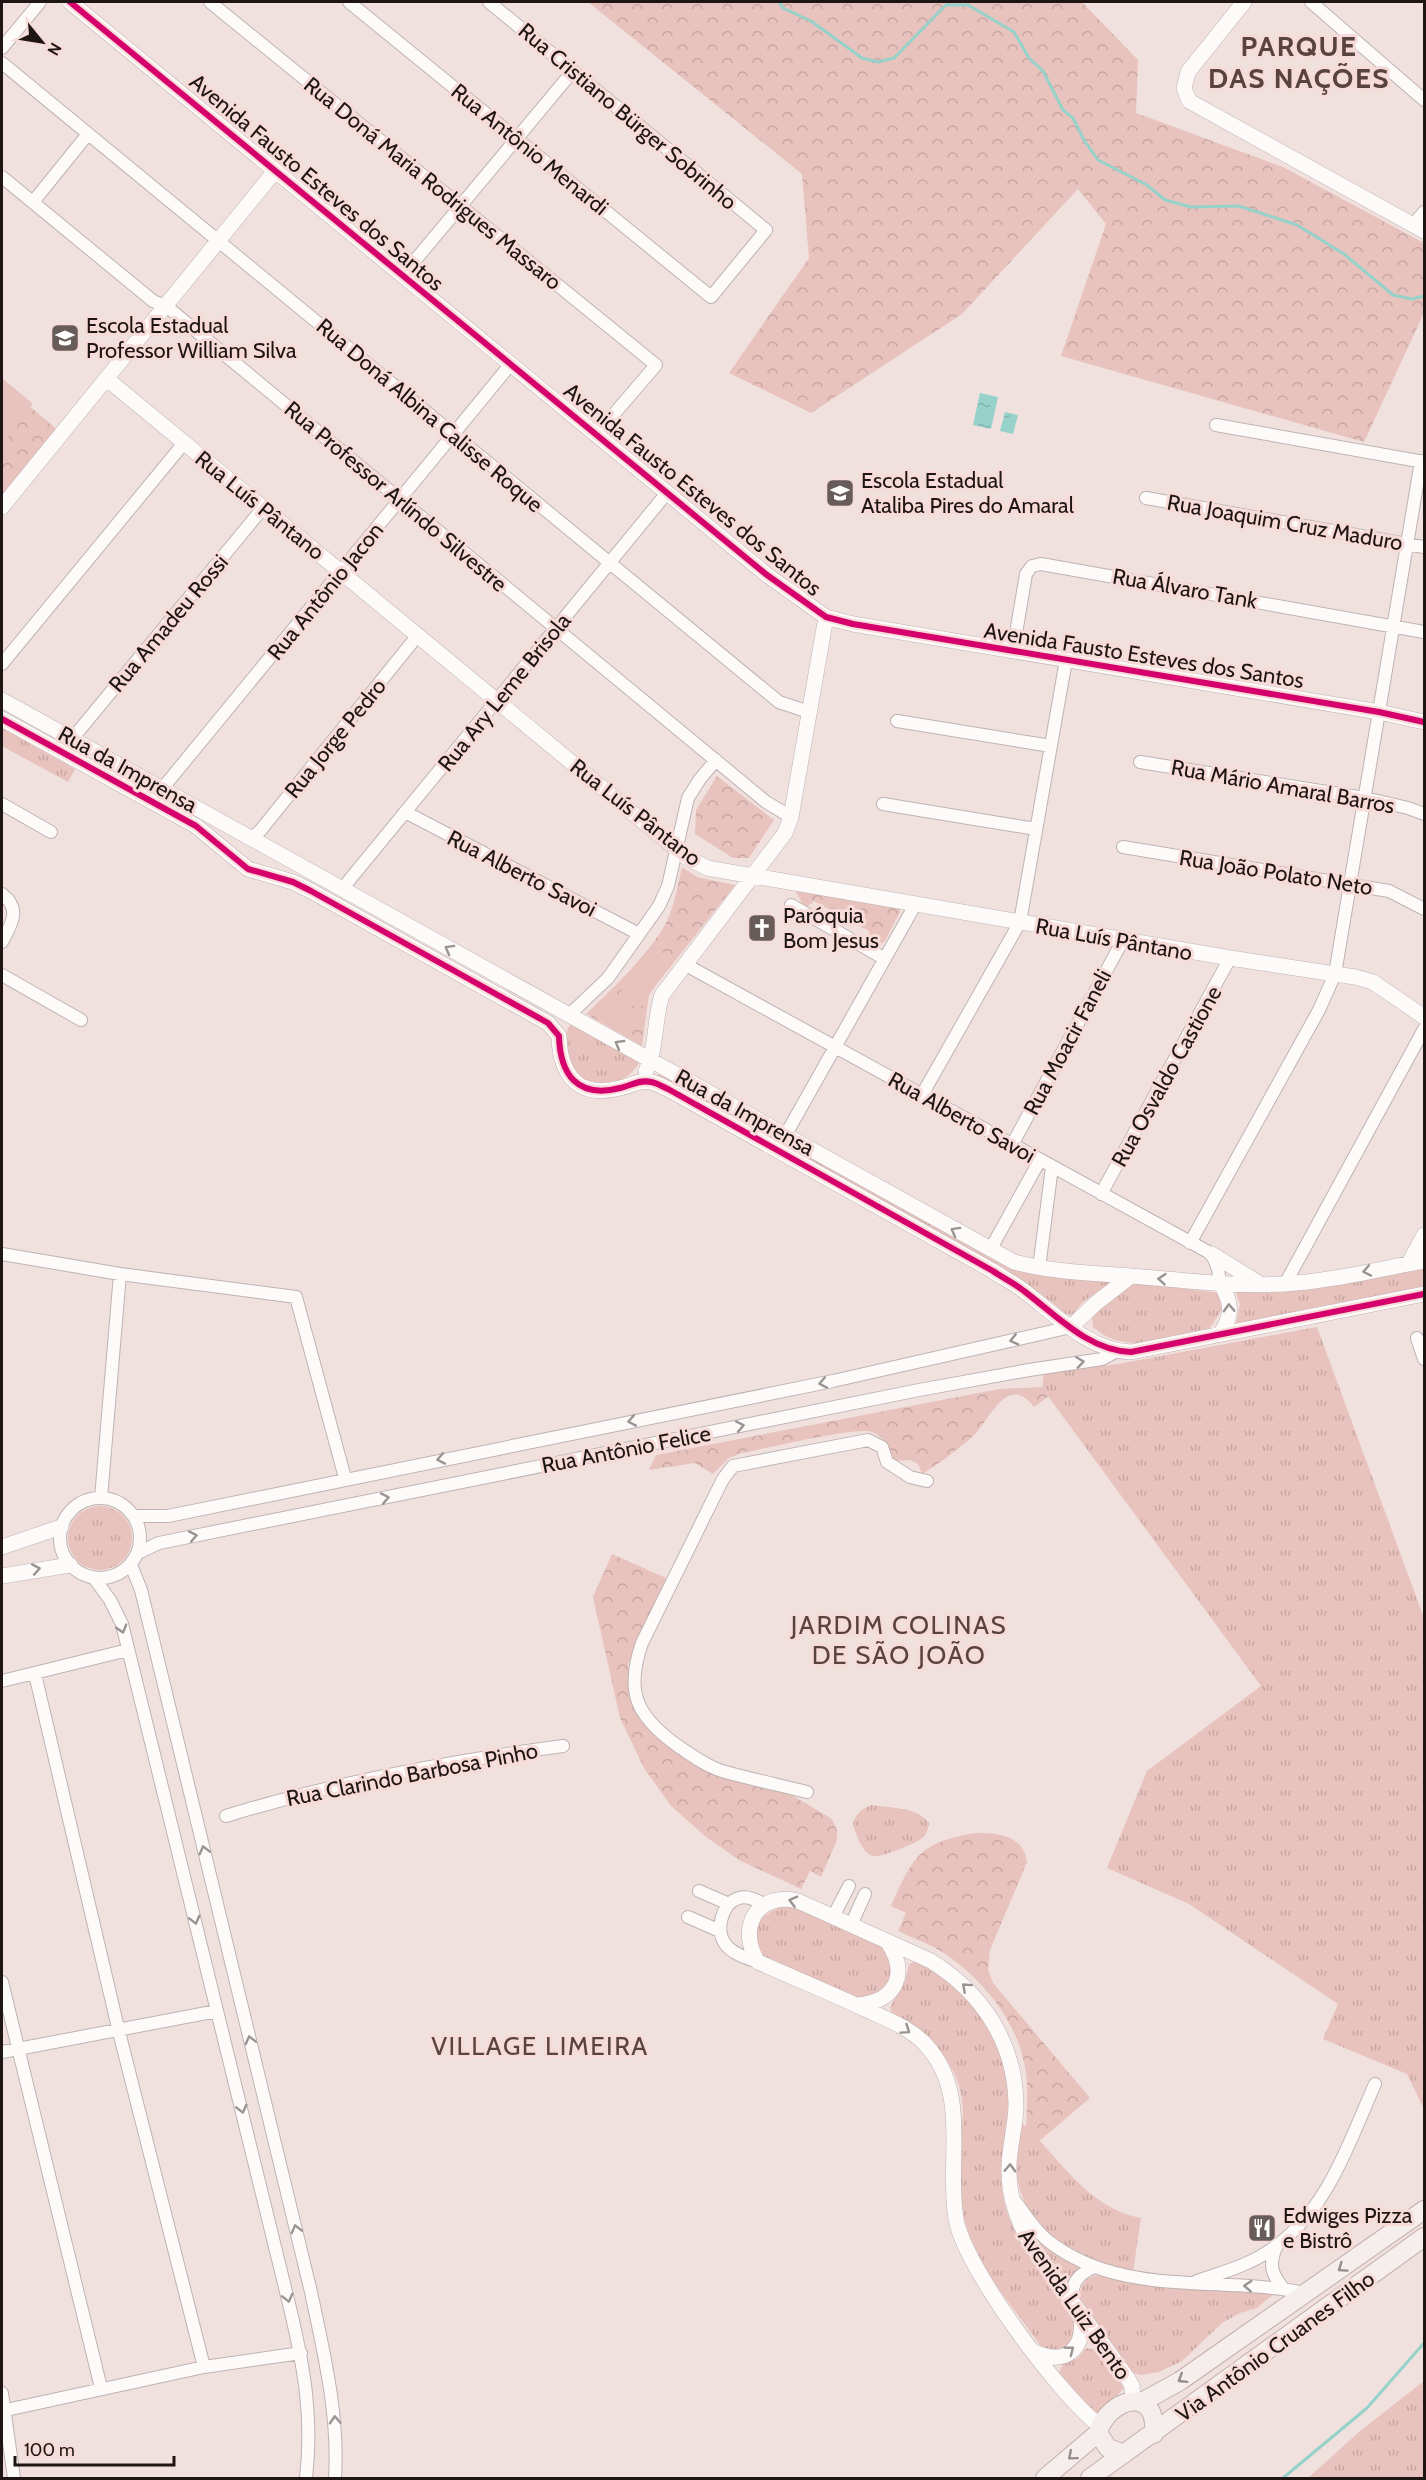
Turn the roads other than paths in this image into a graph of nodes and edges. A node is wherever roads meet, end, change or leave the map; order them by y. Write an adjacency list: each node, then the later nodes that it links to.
1 (40, 2): 8 (street)
2 (70, 2): 14 (street, Avenida Fausto Esteves dos Santos)
3 (214, 2): 17 (street, Rua Doná Maria Rodrigues Massaro)
4 (349, 2): 13 (street, Rua Antônio Menardi)
5 (489, 2): 10 (street, Rua Cristiano Bürger Sobrinho)
6 (1244, 2): 19 (street)
7 (1311, 2): 11 (street)
8 (2, 48)
9 (2, 63): 12 (street, Rua Doná Albina Calisse Roque)
10 (573, 71): 13 (street); 22 (street, Rua Cristiano Bürger Sobrinho)
11 (1425, 100)
12 (88, 134): 16 (street); 20 (street, Rua Doná Albina Calisse Roque)
13 (517, 138): 17 (street); 22 (street, Rua Antônio Menardi)
14 (275, 171): 20 (street); 21 (street, Avenida Fausto Esteves dos Santos)
15 (2, 177): 16 (street, Rua Professor Arlíndo Silvestre)
16 (33, 202): 23 (street, Rua Professor Arlíndo Silvestre)
17 (461, 206): 21 (street); 28 (street, Rua Doná Maria Rodrigues Massaro)
18 (1425, 212): 19 (street)
19 (1419, 228)
20 (219, 241): 23 (street); 27 (street, Rua Doná Albina Calisse Roque)
21 (402, 276): 24 (street, Avenida Fausto Esteves dos Santos)
22 (711, 297)
23 (166, 306): 25 (street); 33 (street, Rua Professor Arlíndo Silvestre)
24 (510, 365): 27 (street, Rua Antônio Jacon); 28 (street, Avenida Fausto Esteves dos Santos)
25 (106, 379): 29 (street, Rua Luís Pântano); 34 (street)
26 (1216, 425): 30 (street)
27 (453, 435): 33 (street, Rua Antônio Jacon); 38 (street, Rua Doná Albina Calisse Roque)
28 (596, 435): 31 (street, Avenida Fausto Esteves dos Santos)
29 (184, 443): 35 (street, Rua Luís Pântano); 47 (street)
30 (1423, 461): 36 (street)
31 (666, 494): 38 (street, Rua Ary Leme Brisola); 40 (street, Avenida Fausto Esteves dos Santos)
32 (1146, 498): 36 (street, Rua Joaquim Cruz Maduro)
33 (400, 499): 39 (street, Rua Antônio Jacon); 42 (street, Rua Professor Arlíndo Silvestre)
34 (2, 507)
35 (263, 508): 39 (street, Rua Luís Pântano); 55 (street, Rua Amadeu Rossi)
36 (1407, 543): 37 (street, Rua Joaquim Cruz Maduro); 41 (street)
37 (1425, 547)
38 (609, 563): 42 (street, Rua Ary Leme Brisola); 50 (street, Rua Doná Albina Calisse Roque)
39 (341, 572): 44 (street, Rua Luís Pântano); 59 (street, Rua Antônio Jacon)
40 (826, 617): 45 (street, Avenida Fausto Esteves dos Santos); 50 (street)
41 (1394, 624): 43 (street, Rua Álvaro Tank); 45 (street, Rua Álvaro Tank); 51 (street)
42 (557, 628): 49 (street, Rua Ary Leme Brisola); 57 (street, Rua Professor Arlíndo Silvestre)
43 (1425, 632)
44 (418, 635): 49 (street, Rua Luís Pântano); 68 (street, Rua Jorge Pedro)
45 (1013, 651): 46 (street, Avenida Fausto Esteves dos Santos)
46 (1066, 660): 51 (street, Avenida Fausto Esteves dos Santos); 56 (street)
47 (2, 664)
48 (2, 700): 55 (street, Rua da Imprensa)
49 (498, 701): 63 (street, Rua Ary Leme Brisola); 70 (street, Rua Luís Pântano)
50 (809, 712): 65 (street)
51 (1379, 712): 54 (street, Avenida Fausto Esteves dos Santos); 60 (street)
52 (2, 719): 71 (street, Rua da Imprensa)
53 (897, 721): 56 (street)
54 (1425, 722)
55 (72, 739): 59 (street, Rua da Imprensa)
56 (1051, 746): 66 (street)
57 (716, 760): 65 (street, Rua Professor Arlíndo Silvestre); 70 (street)
58 (1140, 762): 60 (street, Rua Mário Amaral Barros)
59 (162, 789): 68 (street, Rua da Imprensa)
60 (1365, 798): 64 (street, Rua Mário Amaral Barros); 73 (street)
61 (2, 804): 67 (street)
62 (883, 804): 66 (street)
63 (405, 812): 74 (street, Rua Ary Leme Brisola); 80 (street, Rua Alberto Savoi)
64 (1425, 814)
65 (791, 817): 72 (street)
66 (1036, 829): 79 (street)
67 (51, 832)
68 (251, 838): 71 (street); 74 (street, Rua da Imprensa)
69 (1123, 847): 73 (street, Rua João Polato Neto)
70 (676, 849): 72 (street, Rua Luís Pântano); 80 (street)
71 (235, 861): 92 (street, Rua da Imprensa)
72 (752, 877): 76 (street, Rua Luís Pântano); 85 (street)
73 (1350, 884): 78 (street, Rua João Polato Neto); 86 (street)
74 (342, 889): 88 (street, Rua da Imprensa, one-way to 74)
75 (2, 894): 82 (street)
76 (915, 904): 79 (street, Rua Luís Pântano); 84 (street)
77 (791, 905): 84 (street)
78 (1425, 909)
79 (1020, 922): 81 (street, Rua Luís Pântano); 96 (street)
80 (639, 934): 88 (street)
81 (1123, 940): 83 (street, Rua Luís Pântano); 98 (street, Rua Moacir Faneli)
82 (2, 942)
83 (1230, 958): 86 (street, Rua Luís Pântano); 101 (street, Rua Osvaldo Castione)
84 (885, 959): 93 (street)
85 (686, 965): 93 (street, Rua Alberto Savoi); 94 (street)
86 (1335, 974): 89 (street, Rua Luís Pântano); 103 (street)
87 (2, 975): 90 (street)
88 (569, 1016): 92 (street); 94 (street, Rua da Imprensa, one-way to 88)
89 (1425, 1017)
90 (81, 1020)
91 (1425, 1029): 114 (street)
92 (559, 1036): 95 (street, Rua da Imprensa)
93 (835, 1047): 96 (street, Rua Alberto Savoi); 97 (street)
94 (650, 1062): 95 (street); 97 (street, Rua da Imprensa)
95 (639, 1082): 116 (street, Rua da Imprensa)
96 (922, 1095): 98 (street, Rua Alberto Savoi)
97 (785, 1136): 104 (street, Rua da Imprensa, one-way to 97)
98 (1012, 1145): 99 (street, Rua Alberto Savoi)
99 (1040, 1160): 100 (street, Rua Alberto Savoi); 104 (street)
100 (1052, 1167): 101 (street, Rua Alberto Savoi); 109 (street)
101 (1101, 1194): 103 (street, Rua Alberto Savoi)
102 (1425, 1234): 108 (street)
103 (1190, 1243): 106 (street, Rua Alberto Savoi)
104 (990, 1250): 109 (street, Rua da Imprensa)
105 (2, 1254): 110 (street)
106 (1212, 1254): 112 (street); 113 (street)
107 (1425, 1261): 108 (street, Rua da Imprensa)
108 (1409, 1263): 114 (street, Rua da Imprensa, one-way to 114)
109 (1039, 1268): 111 (street, Rua da Imprensa)
110 (120, 1274): 121 (street); 123 (street)
111 (1131, 1276): 112 (street, Rua da Imprensa, one-way to 111); 116 (street)
112 (1220, 1283): 113 (street, Rua da Imprensa); 117 (street, one-way to 112)
113 (1260, 1284): 114 (street, Rua da Imprensa)
114 (1286, 1284)
115 (1425, 1294): 117 (street)
116 (1071, 1327): 119 (street, Rua da Imprensa); 121 (street, Rua Antônio Felice, one-way to 121)
117 (1221, 1333): 119 (street)
118 (1417, 1338): 120 (street)
119 (1115, 1352): 127 (street, Rua Antônio Felice, one-way to 119)
120 (1425, 1359)
121 (345, 1478): 124 (street, Rua Antônio Felice)
122 (927, 1480): 136 (street)
123 (101, 1498): 124 (street); 125 (street)
124 (134, 1516): 127 (street)
125 (62, 1527): 126 (street); 128 (street)
126 (2, 1547)
127 (138, 1553): 129 (street)
128 (70, 1565): 130 (street, one-way to 128); 131 (street)
129 (131, 1565): 131 (street); 178 (street, one-way to 129)
130 (2, 1576)
131 (94, 1578): 132 (street, one-way to 132)
132 (128, 1650): 133 (street); 151 (street, one-way to 151)
133 (34, 1674): 134 (street); 152 (street)
134 (2, 1681)
135 (563, 1746): 137 (street, Rua Clarindo Barbosa Pinho)
136 (807, 1792)
137 (226, 1816)
138 (849, 1886): 144 (street)
139 (699, 1891): 141 (street)
140 (866, 1894): 145 (street)
141 (729, 1904): 142 (street); 146 (street)
142 (766, 1905): 144 (street, Avenida Luiz Bento, one-way to 142); 148 (street)
143 (688, 1917): 146 (street)
144 (833, 1917): 145 (street, Avenida Luiz Bento)
145 (851, 1925): 147 (street, Avenida Luiz Bento)
146 (720, 1931): 148 (street)
147 (887, 1941): 150 (street); 156 (street, Avenida Luiz Bento, one-way to 147)
148 (758, 1962): 150 (street)
149 (2, 1982): 153 (street)
150 (858, 2005): 166 (street, one-way to 166)
151 (217, 2011): 152 (street); 167 (street, one-way to 167)
152 (119, 2031): 153 (street); 168 (street)
153 (17, 2049): 154 (street); 169 (street)
154 (2, 2052)
155 (1375, 2084): 159 (street)
156 (1011, 2195): 160 (street); 164 (street, Avenida Luiz Bento)
157 (1425, 2210): 163 (main road, Via Antônio Cruanes Filho, one-way to 163)
158 (1425, 2236): 174 (main road, Via Antônio Cruanes Filho)
159 (1276, 2247): 161 (street); 162 (street)
160 (1095, 2267): 161 (street); 164 (street)
161 (1190, 2283): 162 (street, one-way to 161)
162 (1283, 2288): 163 (street)
163 (1305, 2293): 171 (main road, Via Antônio Cruanes Filho, one-way to 171)
164 (1071, 2303): 165 (street, Avenida Luiz Bento)
165 (1081, 2317): 166 (street, one-way to 165); 171 (street, Avenida Luiz Bento)
166 (1035, 2352): 173 (street)
167 (301, 2354): 168 (street); 177 (street)
168 (204, 2367): 169 (street)
169 (101, 2388): 172 (street)
170 (2, 2393): 172 (street)
171 (1138, 2401): 173 (main road); 174 (main road)
172 (6, 2410): 176 (street)
173 (1099, 2429): 175 (main road); 179 (main road, one-way to 179)
174 (1154, 2434): 175 (main road)
175 (1125, 2454): 180 (main road)
176 (14, 2478)
177 (306, 2478)
178 (335, 2478)
179 (1045, 2478)
180 (1090, 2478)

